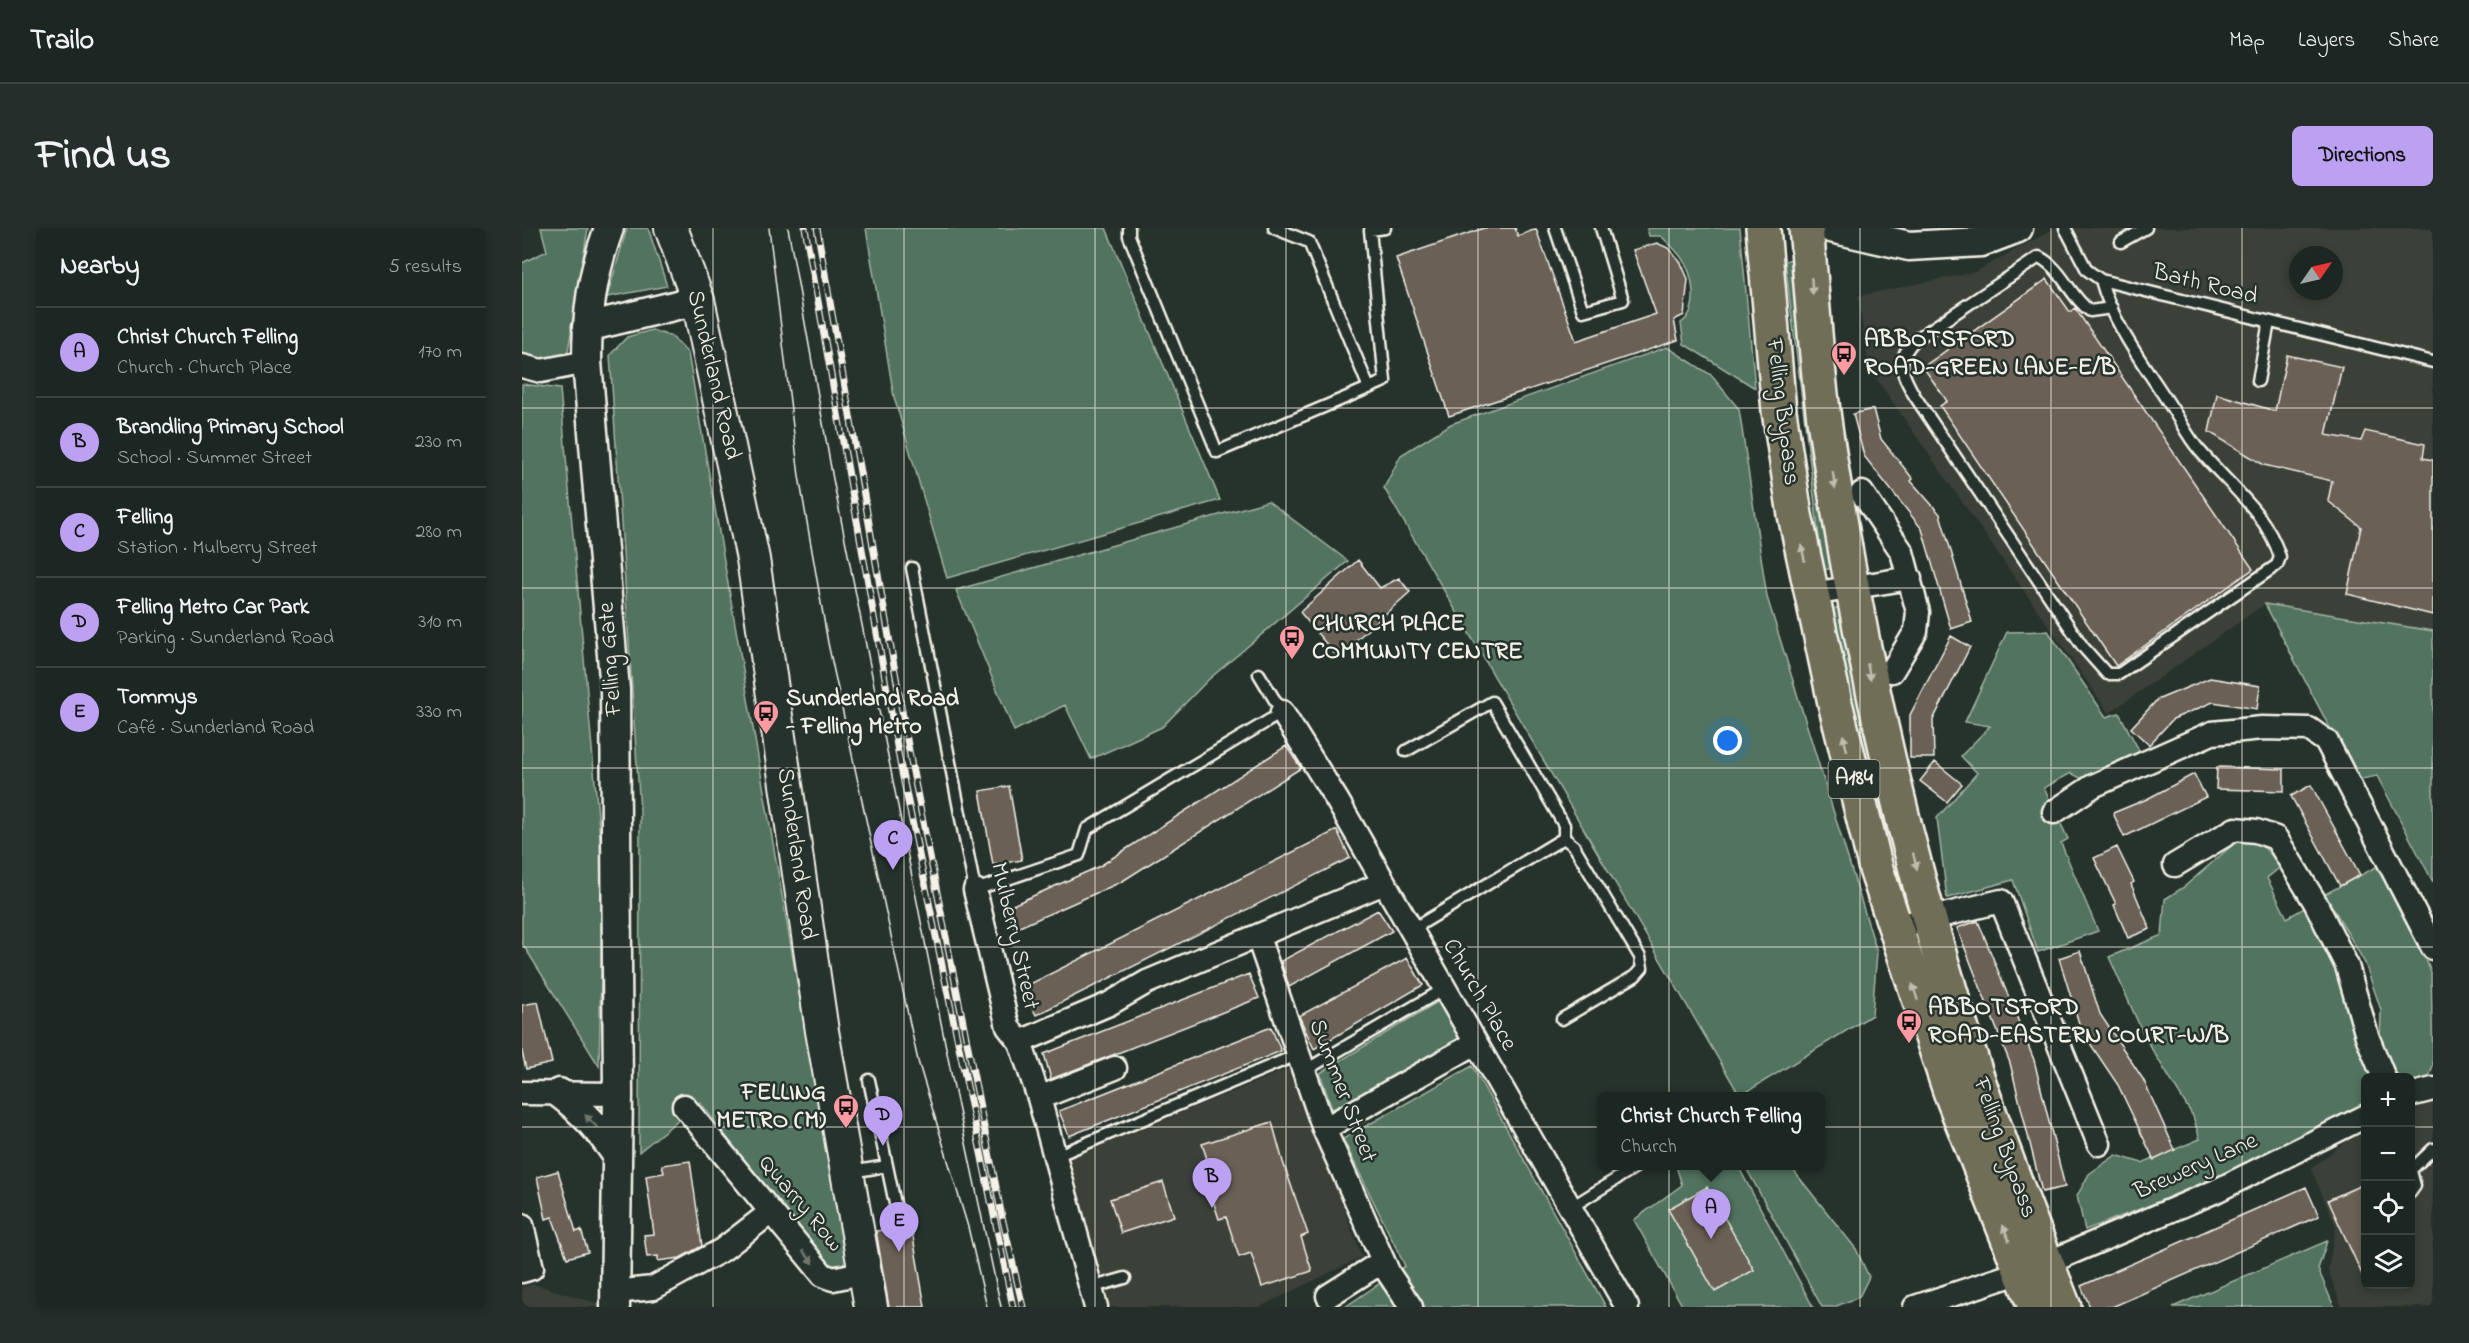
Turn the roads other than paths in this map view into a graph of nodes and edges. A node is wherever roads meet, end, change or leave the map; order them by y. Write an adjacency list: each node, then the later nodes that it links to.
1 (609, 228): 19 (street, Felling Gate)
2 (671, 228): 16 (main road, Sunderland Road)
3 (1129, 228): 24 (lane)
4 (1274, 228): 24 (lane)
5 (1385, 228): 24 (lane)
6 (1555, 228): 7 (lane)
7 (1601, 228)
8 (1763, 228): 29 (highway, Felling Bypass / A184, one-way to 8)
9 (1806, 228): 28 (highway, Felling Bypass / A184, one-way to 28)
10 (1831, 228): 11 (street)
11 (2018, 228)
12 (2065, 228): 15 (lane)
13 (2146, 228): 14 (lane)
14 (2121, 242)
15 (2101, 280): 17 (lane); 18 (lane, Bath Road)
16 (698, 300): 19 (street); 68 (main road, Sunderland Road)
17 (2112, 308): 17 (lane)
18 (2270, 322): 21 (lane, Bath Road); 23 (lane)
19 (587, 327): 20 (street, Felling Gate)
20 (587, 362): 22 (street); 55 (street, Felling Gate)
21 (2433, 362)
22 (522, 366)
23 (2258, 381)
24 (1369, 388)
25 (1862, 493): 27 (street)
26 (912, 567): 38 (lane, Mulberry Street)
27 (1910, 578): 28 (street); 30 (street)
28 (1851, 587): 29 (street); 39 (highway, Felling Bypass / A184, one-way to 39)
29 (1812, 594): 40 (highway, Felling Bypass / A184, one-way to 29)
30 (1892, 671)
31 (1259, 674): 32 (lane)
32 (1286, 712): 37 (street, Church Place); 38 (lane)
33 (1406, 751): 35 (lane)
34 (2054, 812): 43 (street)
35 (1564, 838): 41 (lane); 45 (lane)
36 (2175, 865): 50 (street)
37 (1384, 883): 41 (street, Church Place); 42 (street)
38 (975, 890): 46 (street, Mulberry Street)
39 (1929, 917): 40 (street); 61 (street); 74 (highway, Felling Bypass / A184)
40 (1895, 927): 74 (highway, Felling Bypass / A184, one-way to 40)
41 (1411, 930): 44 (street, Church Place)
42 (1258, 937): 46 (street); 48 (street, Summer Street)
43 (2433, 948)
44 (1444, 988): 47 (street, Church Place); 48 (lane)
45 (1562, 1019)
46 (1020, 1042): 57 (street, Mulberry Street)
47 (1476, 1043): 60 (street); 69 (street, Church Place)
48 (1301, 1063): 60 (street, Summer Street); 64 (lane)
49 (1114, 1068): 57 (street)
50 (2382, 1073)
51 (869, 1080): 66 (lane)
52 (2433, 1089): 56 (street)
53 (522, 1093): 54 (street)
54 (559, 1094): 55 (street); 63 (street, one-way to 54)
55 (618, 1094): 63 (street, Felling Gate)
56 (2415, 1094)
57 (1039, 1098): 64 (street, Mulberry Street)
58 (684, 1106): 70 (street, Quarry Row)
59 (2361, 1118): 74 (street, Brewery Lane)
60 (1324, 1129): 73 (street, Summer Street)
61 (2099, 1144)
62 (2433, 1149): 65 (lane)
63 (617, 1155): 80 (street, Felling Gate)
64 (1056, 1156): 79 (street, Mulberry Street)
65 (2415, 1165)
66 (887, 1166): 68 (lane); 71 (lane)
67 (1631, 1170): 69 (lane)
68 (848, 1172): 76 (main road, Sunderland Road)
69 (1570, 1208): 83 (street, Church Place)
70 (771, 1212): 76 (street, Quarry Row, one-way to 76); 80 (street)
71 (898, 1218)
72 (522, 1225): 75 (street)
73 (1383, 1261): 78 (street); 81 (street, Summer Street)
74 (2034, 1268): 84 (street, Brewery Lane); 85 (highway, Felling Bypass / A184); 86 (highway, Felling Bypass / A184)
75 (522, 1271)
76 (866, 1272): 82 (main road, Sunderland Road)
77 (1125, 1278): 79 (lane)
78 (1328, 1296)
79 (1093, 1297)
80 (615, 1300)
81 (1422, 1306)
82 (871, 1307)
83 (1627, 1307)
84 (1915, 1307)
85 (2035, 1307)
86 (2064, 1307)

